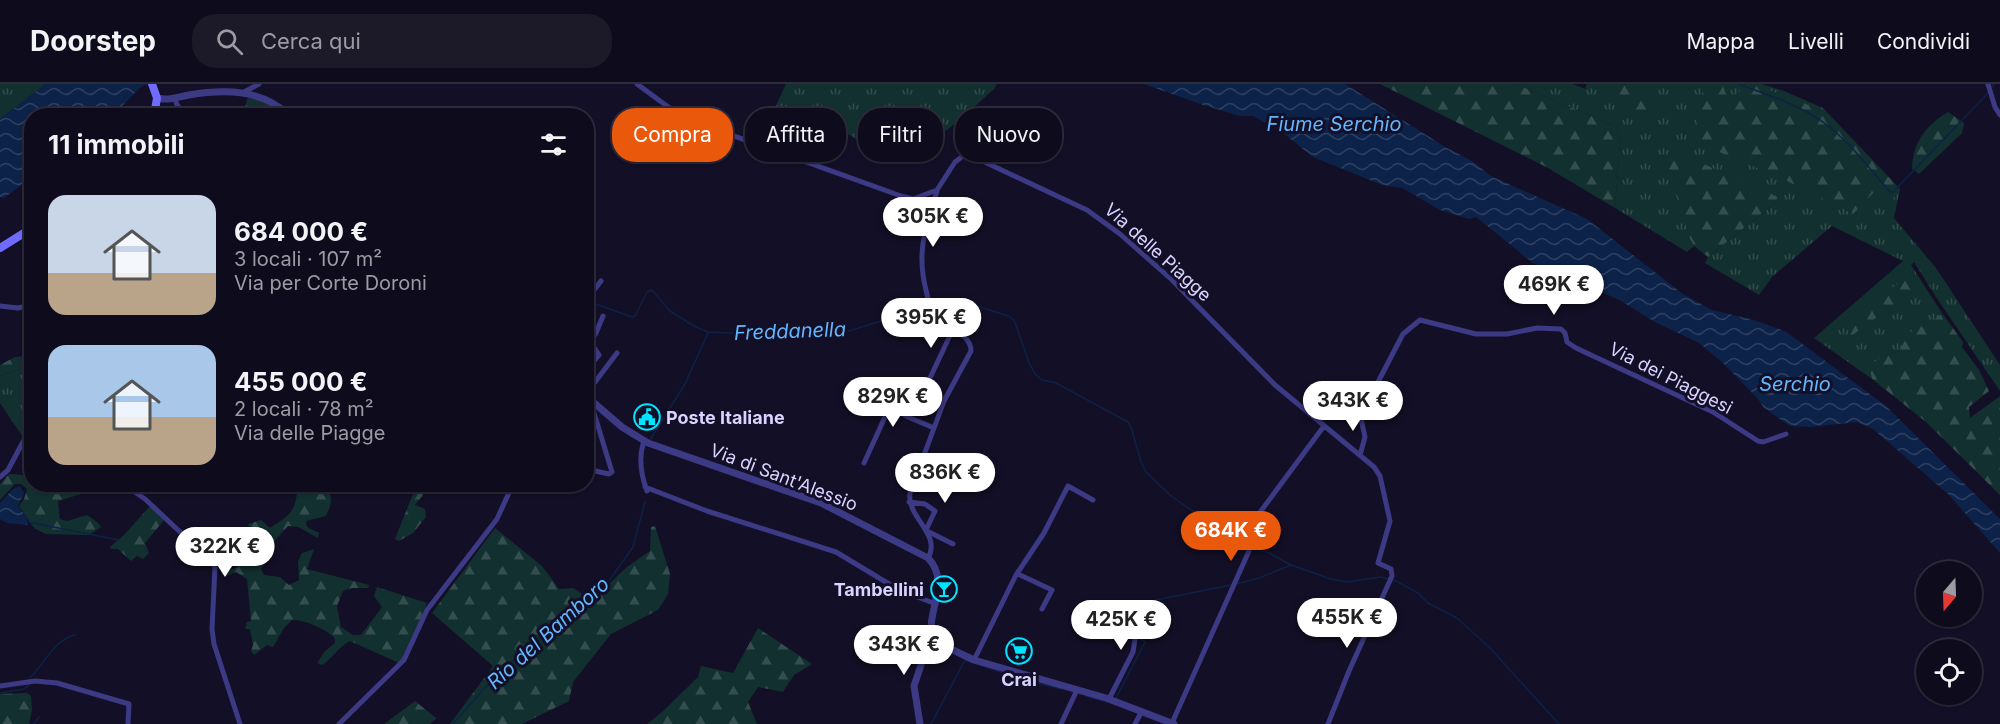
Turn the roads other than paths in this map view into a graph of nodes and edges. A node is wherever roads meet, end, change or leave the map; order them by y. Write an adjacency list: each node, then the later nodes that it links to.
1 (259, 84): 5 (street)
2 (637, 84): 13 (street)
3 (1988, 84): 12 (street)
4 (152, 85): 7 (main road)
5 (244, 92): 6 (street); 11 (street)
6 (175, 99): 7 (street); 10 (street)
7 (157, 103): 8 (main road); 9 (street)
8 (155, 108)
9 (161, 108)
10 (181, 108)
11 (279, 108)
12 (2000, 115)
13 (937, 190): 21 (street, Via delle Piagge); 30 (street, Via delle Piagge)
14 (24, 233): 15 (main road)
15 (0, 248)
16 (601, 281): 17 (street)
17 (594, 291)
18 (0, 306): 19 (street)
19 (24, 307)
20 (603, 316): 22 (street)
21 (953, 328): 26 (street); 31 (street)
22 (594, 335)
23 (594, 349): 25 (street)
24 (617, 353): 27 (street)
25 (594, 361)
26 (930, 378)
27 (594, 387)
28 (594, 401): 34 (street, Via di Sant'Alessio)
29 (594, 415): 37 (street)
30 (1324, 426): 35 (street, Via delle Piagge); 43 (street)
31 (934, 428): 36 (street); 42 (street)
32 (1786, 434): 35 (street, Via dei Piaggesi)
33 (24, 440): 38 (street)
34 (644, 441): 47 (street, Via di Sant'Alessio); 49 (street)
35 (1360, 455): 65 (street, Via delle Piagge)
36 (864, 463)
37 (594, 471)
38 (0, 477)
39 (135, 492): 59 (street)
40 (509, 492): 60 (street)
41 (1093, 500): 48 (street)
42 (909, 502): 44 (street); 44 (street)
43 (1267, 528)
44 (927, 530): 45 (street); 47 (street)
45 (953, 544)
46 (1249, 551): 64 (street)
47 (928, 558): 49 (street)
48 (1018, 574): 50 (street); 53 (street)
49 (936, 604): 52 (street)
50 (1041, 609)
51 (1145, 609): 56 (street)
52 (932, 638): 53 (street); 61 (street)
53 (974, 660): 55 (street)
54 (0, 686): 58 (street)
55 (1076, 692): 56 (street); 62 (street)
56 (1109, 699): 57 (street)
57 (1142, 711): 63 (street); 64 (street)
58 (128, 724)
59 (240, 724)
60 (339, 724)
61 (920, 724)
62 (1061, 724)
63 (1135, 724)
64 (1173, 724)
65 (1328, 724)

